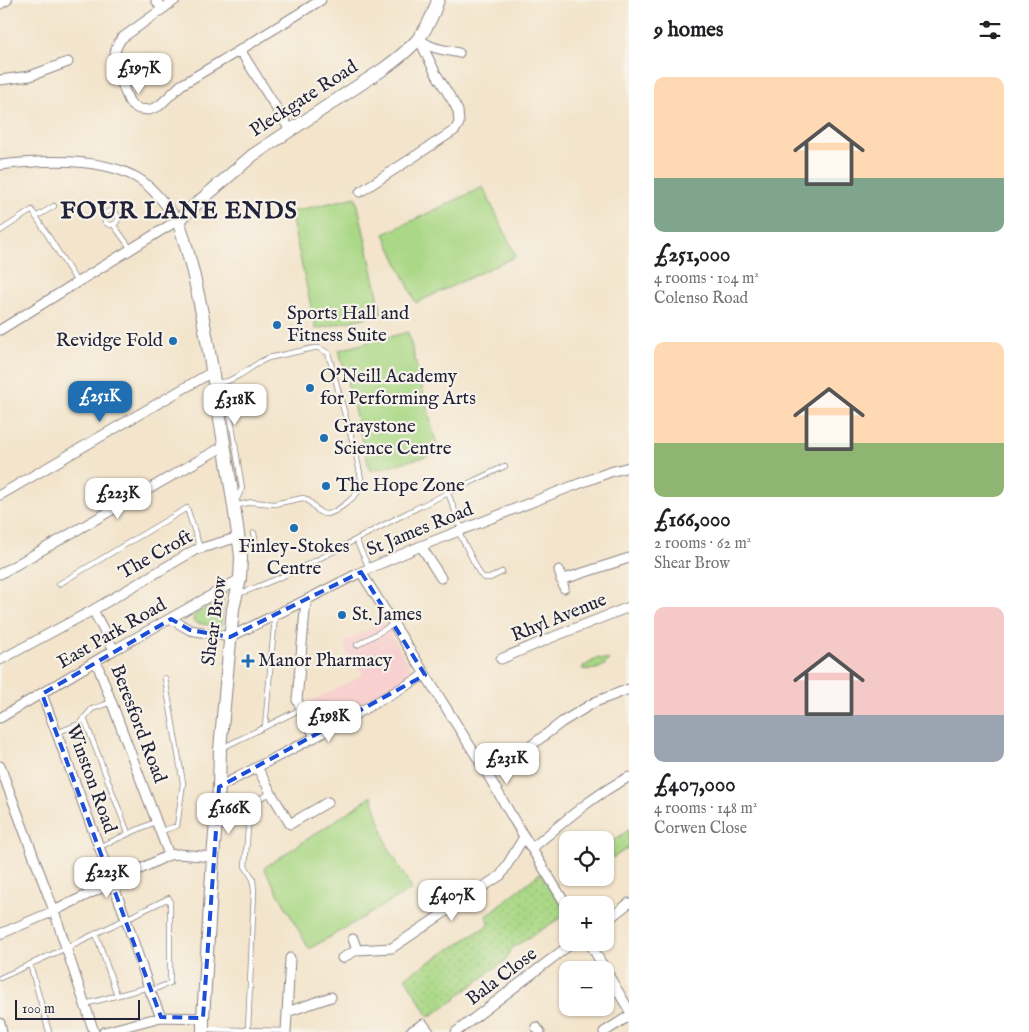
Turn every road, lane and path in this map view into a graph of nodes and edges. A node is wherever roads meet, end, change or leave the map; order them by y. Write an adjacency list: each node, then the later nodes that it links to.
1 (7, 0): 6 (street)
2 (156, 0): 7 (street)
3 (175, 0): 7 (street)
4 (321, 0): 9 (street)
5 (438, 0): 8 (main road, Pleckgate Road)
6 (0, 4)
7 (162, 8): 9 (street)
8 (420, 38): 10 (street); 13 (main road, Pleckgate Road); 15 (street)
9 (240, 50): 13 (street)
10 (459, 53)
11 (68, 62): 12 (street)
12 (0, 80)
13 (290, 130): 18 (main road, Pleckgate Road)
14 (0, 165): 18 (street)
15 (360, 192)
16 (54, 206): 17 (lane)
17 (36, 216): 20 (lane); 22 (lane)
18 (178, 220): 21 (street); 24 (main road, Shear Brow)
19 (114, 224): 21 (lane)
20 (0, 231)
21 (131, 249): 22 (street)
22 (77, 282): 23 (street)
23 (0, 330)
24 (213, 377): 25 (main road, Shear Brow); 29 (street); 30 (lane); 30 (lane)
25 (224, 446): 30 (main road, Shear Brow); 41 (street)
26 (505, 466): 28 (lane)
27 (629, 466): 31 (street, St James Road)
28 (448, 494): 31 (lane); 33 (lane)
29 (0, 495)
30 (234, 506): 34 (main road, Shear Brow)
31 (461, 531): 35 (street, St James Road); 40 (lane)
32 (254, 534): 34 (lane)
33 (356, 540): 38 (lane); 45 (lane)
34 (239, 543): 36 (street, The Croft); 43 (main road, Shear Brow)
35 (421, 546): 38 (street, St James Road); 42 (street)
36 (200, 548): 44 (lane); 48 (street, The Croft)
37 (629, 558): 39 (street)
38 (365, 570): 46 (street, St James Road); 51 (street)
39 (559, 570)
40 (502, 572)
41 (0, 574)
42 (441, 578)
43 (240, 579): 45 (main road, Shear Brow); 50 (street, East Park Road)
44 (59, 584)
45 (236, 595): 52 (main road, Shear Brow)
46 (306, 600): 49 (street, St James Road); 63 (street)
47 (629, 607): 55 (street, Rhyl Avenue)
48 (93, 610): 54 (street); 56 (street, The Croft)
49 (275, 615): 52 (street, St James Road); 66 (lane)
50 (171, 619): 52 (street); 54 (street, East Park Road)
51 (394, 624): 53 (lane); 58 (street)
52 (230, 637): 69 (main road, Shear Brow)
53 (358, 645)
54 (114, 650): 57 (street, East Park Road)
55 (501, 659)
56 (0, 660)
57 (96, 661): 61 (street, East Park Road); 62 (street, Beresford Road)
58 (425, 675): 68 (street); 72 (street)
59 (165, 678): 78 (lane)
60 (629, 689): 72 (street)
61 (42, 694): 64 (street, East Park Road); 67 (street, Winston Road)
62 (112, 702): 65 (lane); 77 (street, Beresford Road)
63 (301, 709): 66 (lane); 68 (street)
64 (0, 718)
65 (84, 718): 67 (lane); 79 (lane)
66 (265, 727): 69 (lane)
67 (56, 733): 81 (street, Winston Road)
68 (314, 737): 71 (street)
69 (220, 749): 74 (main road, Shear Brow)
70 (0, 766): 88 (street)
71 (257, 767): 74 (street); 75 (street)
72 (485, 770): 80 (street)
73 (629, 777): 82 (street)
74 (220, 787): 84 (main road, Shear Brow)
75 (271, 793): 76 (street); 112 (lane)
76 (328, 802)
77 (157, 821): 78 (street, Beresford Road); 79 (lane)
78 (161, 831): 83 (street, Beresford Road)
79 (128, 833): 81 (lane)
80 (524, 837): 82 (street); 95 (street)
81 (99, 847): 85 (street, Winston Road)
82 (532, 848): 86 (street)
83 (169, 855): 84 (street); 85 (street)
84 (213, 857): 111 (main road, Shear Brow)
85 (112, 883): 88 (street); 90 (street, Winston Road)
86 (561, 896)
87 (629, 903): 89 (street)
88 (54, 911): 91 (street); 94 (street)
89 (614, 915)
90 (126, 919): 92 (lane); 102 (street, Winston Road); 102 (lane)
91 (0, 934)
92 (96, 934): 94 (lane); 103 (lane)
93 (354, 939): 95 (street)
94 (66, 948): 100 (lane); 105 (street)
95 (357, 950): 99 (street)
96 (563, 951): 120 (street, Bala Close)
97 (593, 951): 106 (street)
98 (290, 958): 107 (street)
99 (342, 958)
100 (30, 964): 101 (lane); 114 (lane)
101 (0, 978)
102 (150, 989): 103 (lane); 109 (street, Winston Road)
103 (117, 995): 105 (lane)
104 (332, 997): 107 (street)
105 (84, 1004): 115 (street)
106 (629, 1010)
107 (287, 1012): 117 (street)
108 (629, 1016): 121 (street)
109 (161, 1017): 111 (street); 116 (street)
110 (0, 1023): 113 (street)
111 (203, 1026): 112 (lane)
112 (248, 1030): 117 (lane)
113 (2, 1032)
114 (49, 1032)
115 (94, 1032)
116 (104, 1032)
117 (286, 1032)
118 (410, 1032): 119 (street)
119 (428, 1032)
120 (456, 1032)
121 (604, 1032)

